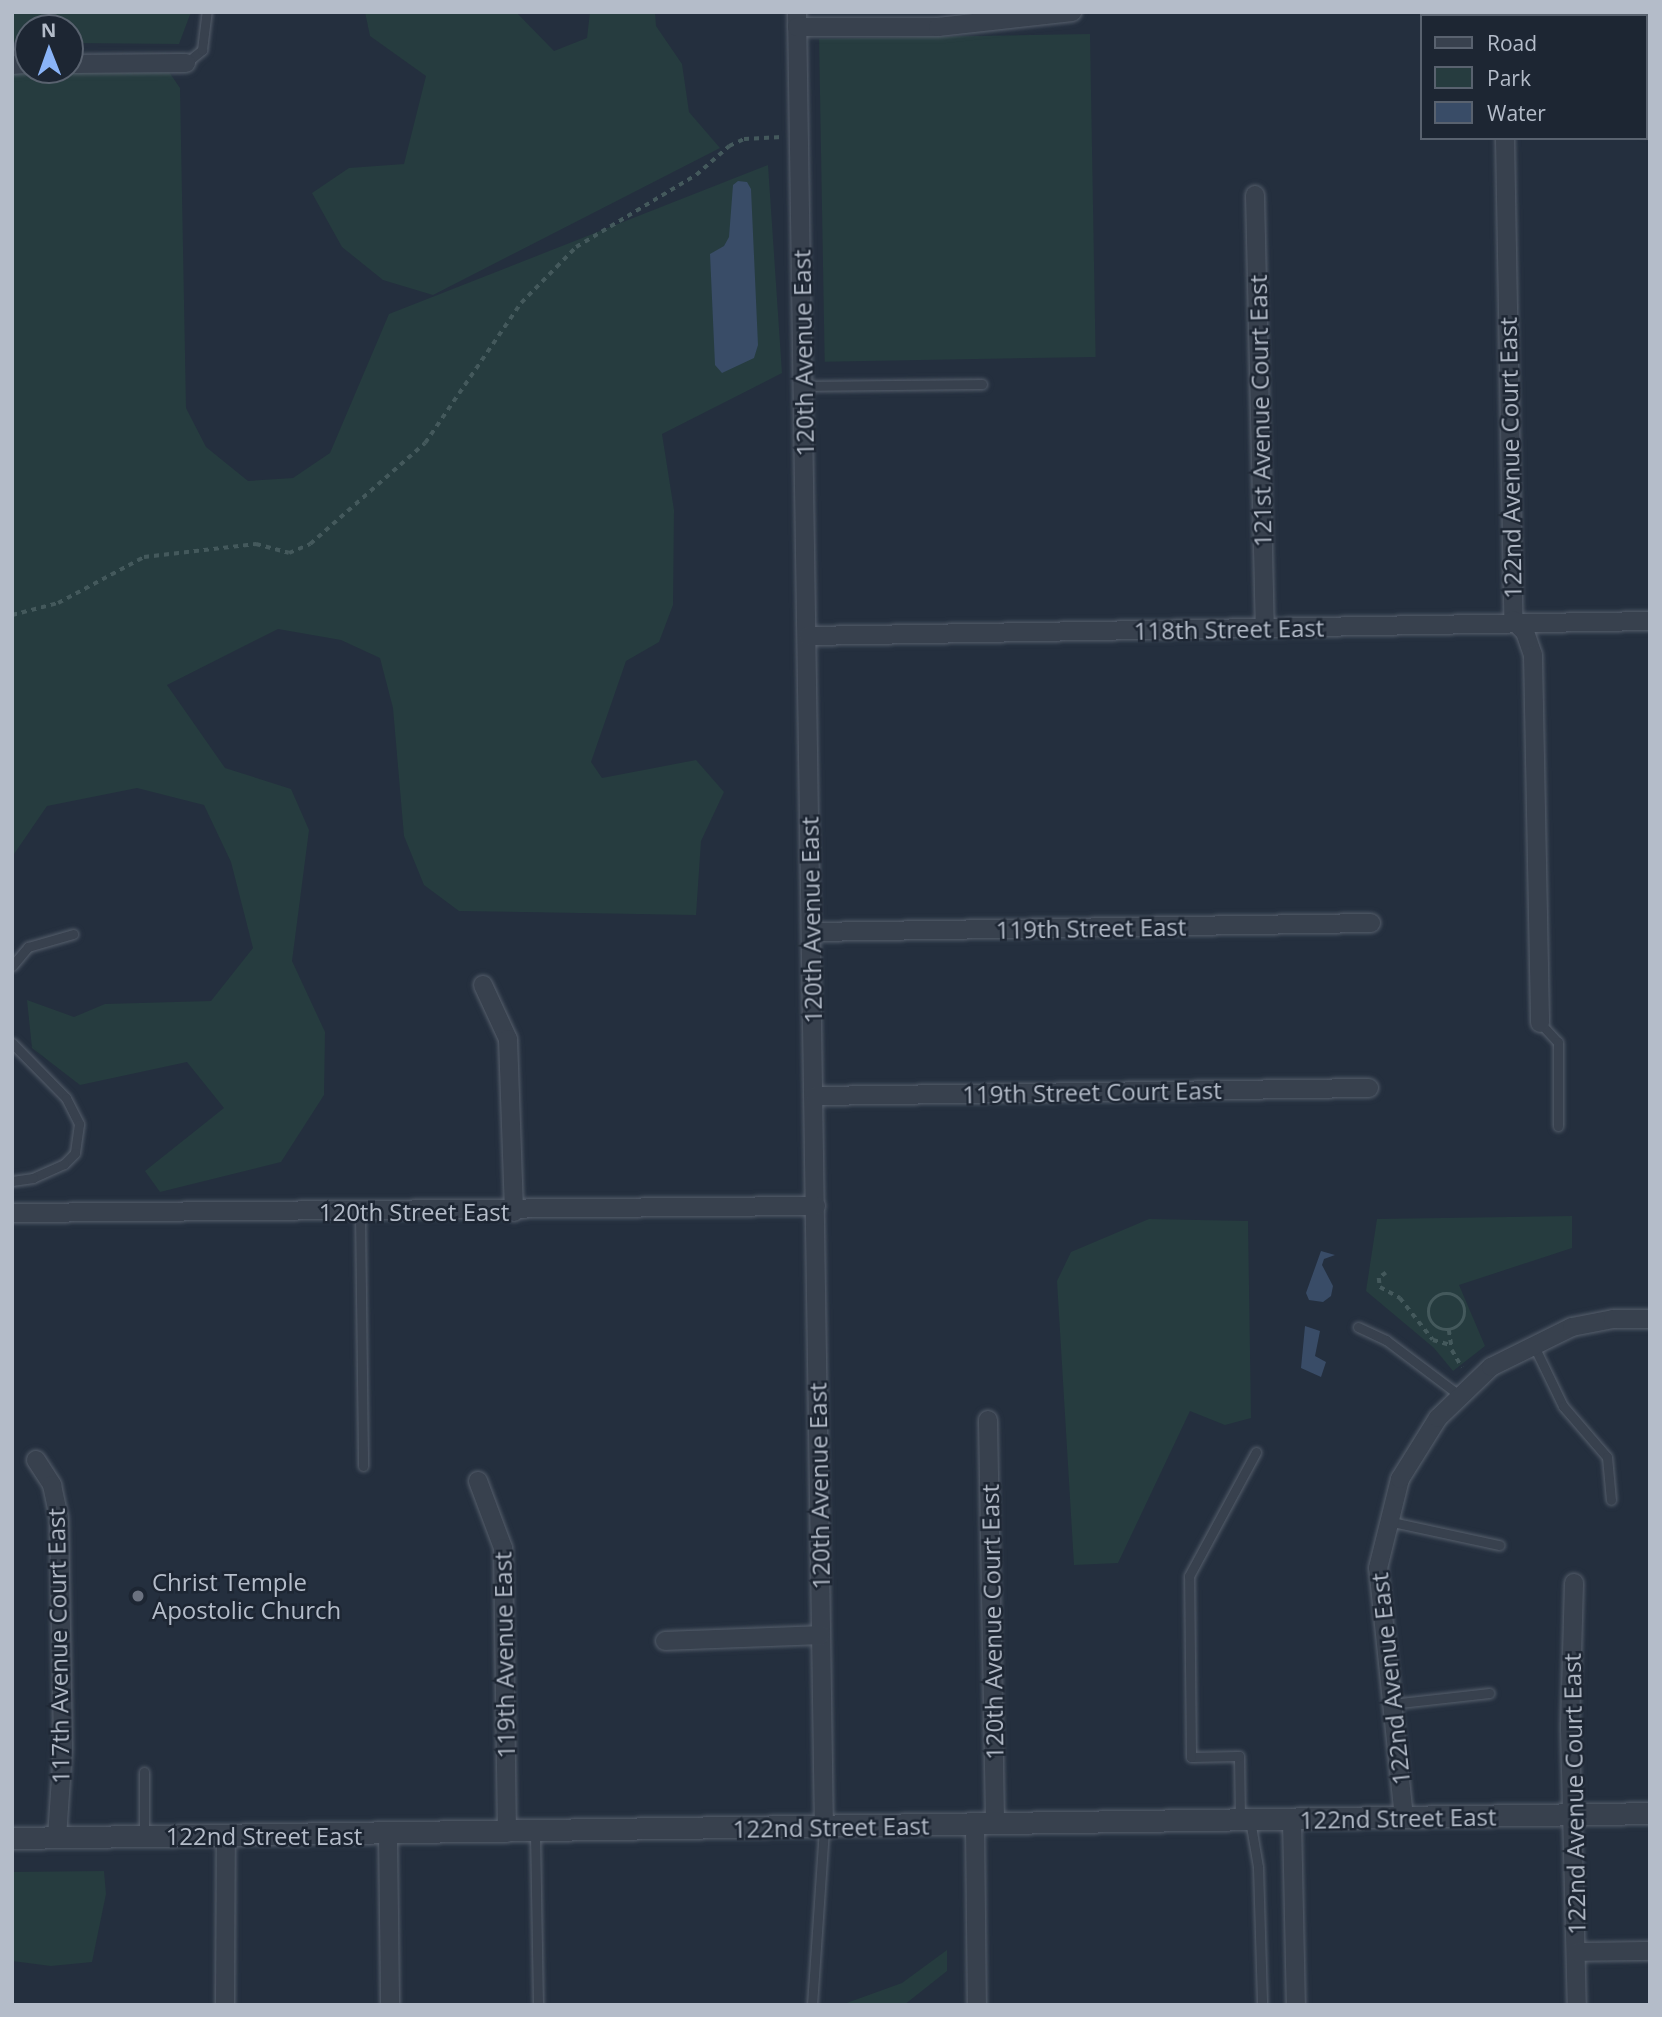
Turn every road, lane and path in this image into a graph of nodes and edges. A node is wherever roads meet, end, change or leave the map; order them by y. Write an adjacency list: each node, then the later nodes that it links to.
1 (207, 12): 4 (lane)
2 (1072, 12): 3 (street)
3 (797, 20): 6 (street, 120th Avenue East)
4 (186, 63): 5 (street)
5 (84, 64)
6 (799, 135): 10 (street, 120th Avenue East); 11 (path)
7 (1504, 140): 12 (street, 122nd Avenue Court East)
8 (1255, 195): 14 (street, 121st Avenue Court East)
9 (982, 384): 10 (lane)
10 (804, 386): 15 (street, 120th Avenue East)
11 (12, 615)
12 (1513, 620): 13 (street, 118th Street East); 14 (street, 118th Street East); 21 (street, 122nd Avenue Court East)
13 (1650, 621)
14 (1265, 628): 15 (street, 118th Street East)
15 (808, 636): 17 (street, 120th Avenue East)
16 (1371, 923): 17 (street, 119th Street East)
17 (811, 932): 24 (street, 120th Avenue East)
18 (73, 934): 19 (lane)
19 (12, 966)
20 (483, 985): 28 (street)
21 (1540, 1023): 25 (lane)
22 (12, 1043): 26 (lane)
23 (1369, 1088): 24 (street, 119th Street Court East)
24 (815, 1096): 27 (street, 120th Avenue East)
25 (1558, 1126)
26 (12, 1181)
27 (816, 1206): 28 (street, 120th Street East); 48 (street, 120th Avenue East)
28 (514, 1212): 30 (street, 120th Street East)
29 (12, 1213): 30 (street, 120th Street East)
30 (360, 1213): 42 (lane)
31 (1386, 1273): 36 (path)
32 (1650, 1319): 35 (street, 122nd Avenue East)
33 (1358, 1327): 38 (lane)
34 (1449, 1331): 34 (path); 36 (path)
35 (1532, 1343): 38 (street, 122nd Avenue East); 44 (lane)
36 (1451, 1345): 37 (path)
37 (1462, 1367)
38 (1459, 1395): 45 (street, 122nd Avenue East)
39 (988, 1420): 58 (street, 120th Avenue Court East)
40 (1256, 1452): 57 (lane)
41 (36, 1460): 66 (street, 117th Avenue Court East)
42 (363, 1466)
43 (478, 1481): 60 (street, 119th Avenue East)
44 (1611, 1500)
45 (1386, 1520): 46 (lane); 51 (street, 122nd Avenue East)
46 (1499, 1545)
47 (1574, 1583): 54 (street, 122nd Avenue Court East)
48 (821, 1635): 49 (street); 59 (street, 120th Avenue East)
49 (665, 1641)
50 (1489, 1693): 51 (lane)
51 (1391, 1704): 55 (street, 122nd Avenue East)
52 (144, 1772): 63 (lane)
53 (1650, 1813): 54 (street, 122nd Street East)
54 (1572, 1814): 55 (street, 122nd Street East); 68 (street, 122nd Avenue Court East)
55 (1404, 1818): 56 (street, 122nd Street East)
56 (1292, 1820): 57 (street, 122nd Street East); 75 (street)
57 (1245, 1821): 58 (street, 122nd Street East); 74 (lane)
58 (985, 1825): 59 (street, 122nd Street East); 73 (street, 120th Avenue Court East)
59 (824, 1827): 61 (street, 122nd Street East); 72 (lane)
60 (507, 1833): 61 (street, 122nd Street East); 62 (street, 122nd Street East)
61 (535, 1833): 71 (lane)
62 (388, 1835): 64 (street, 122nd Street East); 70 (street)
63 (144, 1837): 64 (street, 122nd Street East); 66 (street, 122nd Street East)
64 (226, 1837): 69 (street)
65 (12, 1838): 66 (street, 122nd Street East)
66 (57, 1838)
67 (1650, 1951): 68 (street)
68 (1577, 1952): 76 (street, 122nd Avenue Court East)
69 (225, 2005)
70 (390, 2005)
71 (538, 2005)
72 (812, 2005)
73 (977, 2005)
74 (1262, 2005)
75 (1296, 2005)
76 (1577, 2005)

